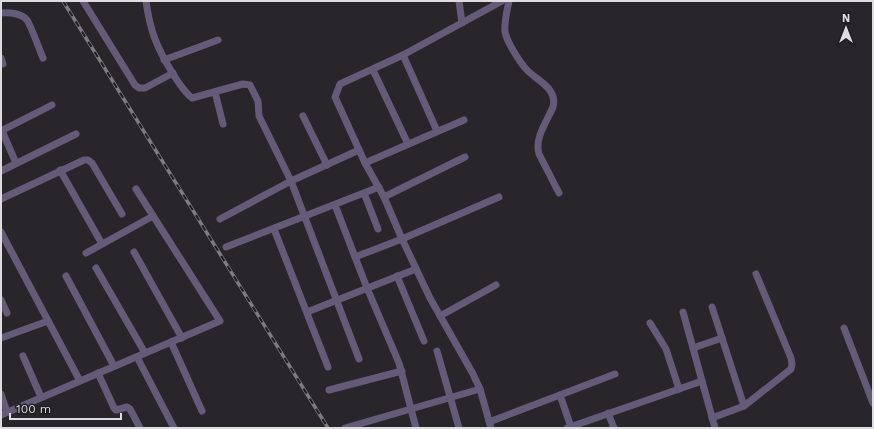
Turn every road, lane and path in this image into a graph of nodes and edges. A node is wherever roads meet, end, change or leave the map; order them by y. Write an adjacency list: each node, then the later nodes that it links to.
1 (83, 1): 13 (street)
2 (146, 1): 11 (street)
3 (460, 1): 7 (street)
4 (502, 1): 7 (street)
5 (509, 1): 33 (street)
6 (1, 13): 10 (street)
7 (462, 23): 9 (street)
8 (218, 40): 11 (street)
9 (403, 56): 12 (street); 20 (street)
10 (43, 58)
11 (164, 60): 13 (street)
12 (373, 70): 22 (street); 23 (street)
13 (173, 73): 14 (street)
14 (215, 92): 18 (street); 30 (street)
15 (52, 106): 19 (street)
16 (303, 116): 27 (street)
17 (464, 120): 20 (street)
18 (223, 124)
19 (1, 131): 25 (street)
20 (437, 131): 22 (street)
21 (76, 134): 25 (street)
22 (408, 144): 26 (street)
23 (359, 150): 26 (street); 27 (street)
24 (465, 157): 35 (street)
25 (16, 163): 28 (street)
26 (365, 163): 31 (street)
27 (327, 165): 30 (street)
28 (1, 170)
29 (60, 170): 37 (street); 39 (street); 47 (street)
30 (291, 181): 41 (street); 42 (street)
31 (379, 187): 34 (street); 35 (street)
32 (136, 189): 40 (street)
33 (559, 192)
34 (364, 193): 38 (street); 44 (street)
35 (384, 197): 46 (street)
36 (499, 197): 46 (street)
37 (1, 199)
38 (335, 205): 41 (street); 51 (street)
39 (122, 214)
40 (153, 216): 47 (street); 70 (street)
41 (304, 217): 43 (street); 60 (street)
42 (220, 219)
43 (274, 229): 48 (street); 62 (street)
44 (378, 229)
45 (1, 232): 66 (street)
46 (402, 239): 51 (street); 53 (street)
47 (102, 244): 50 (street)
48 (226, 247)
49 (134, 252): 70 (street)
50 (86, 253)
51 (356, 257): 58 (street)
52 (96, 268): 76 (street)
53 (416, 269): 56 (street); 65 (street)
54 (756, 274): 95 (street)
55 (66, 276): 80 (street)
56 (397, 276): 58 (street); 72 (street)
57 (496, 285): 65 (street)
58 (367, 288): 60 (street); 82 (street)
59 (1, 300): 64 (street)
60 (337, 300): 62 (street); 79 (street)
61 (712, 307): 71 (street)
62 (306, 312): 81 (street)
63 (683, 312): 74 (street)
64 (7, 314)
65 (440, 316): 87 (street)
66 (48, 321): 69 (street); 85 (street)
67 (650, 323): 88 (street)
68 (844, 328): 94 (street)
69 (1, 338)
70 (182, 338): 73 (street)
71 (722, 338): 74 (street); 95 (street)
72 (424, 341)
73 (171, 342): 76 (street); 97 (street)
74 (693, 348): 86 (street)
75 (438, 351): 93 (street)
76 (144, 354): 78 (street)
77 (23, 356): 92 (street)
78 (137, 357): 80 (street); 104 (street)
79 (359, 359)
80 (114, 366): 83 (street)
81 (328, 367)
82 (402, 371): 89 (street); 96 (street)
83 (98, 373): 85 (street); 103 (street)
84 (615, 374): 91 (street)
85 (80, 381): 92 (street)
86 (702, 381): 88 (street); 100 (street)
87 (480, 389): 93 (street); 101 (street)
88 (679, 389): 99 (street)
89 (329, 390)
90 (1, 394): 98 (street)
91 (560, 395): 101 (street); 102 (street)
92 (41, 397): 98 (street)
93 (451, 398): 96 (street); 107 (street)
94 (873, 403)
95 (744, 406): 100 (street)
96 (411, 409): 105 (street); 106 (street)
97 (202, 411)
98 (4, 413)
99 (608, 413): 102 (street); 108 (street)
100 (712, 418): 109 (street)
101 (490, 425)
102 (569, 427)
103 (140, 428)
104 (174, 428)
105 (345, 428)
106 (416, 428)
107 (459, 428)
108 (614, 428)
109 (715, 428)

